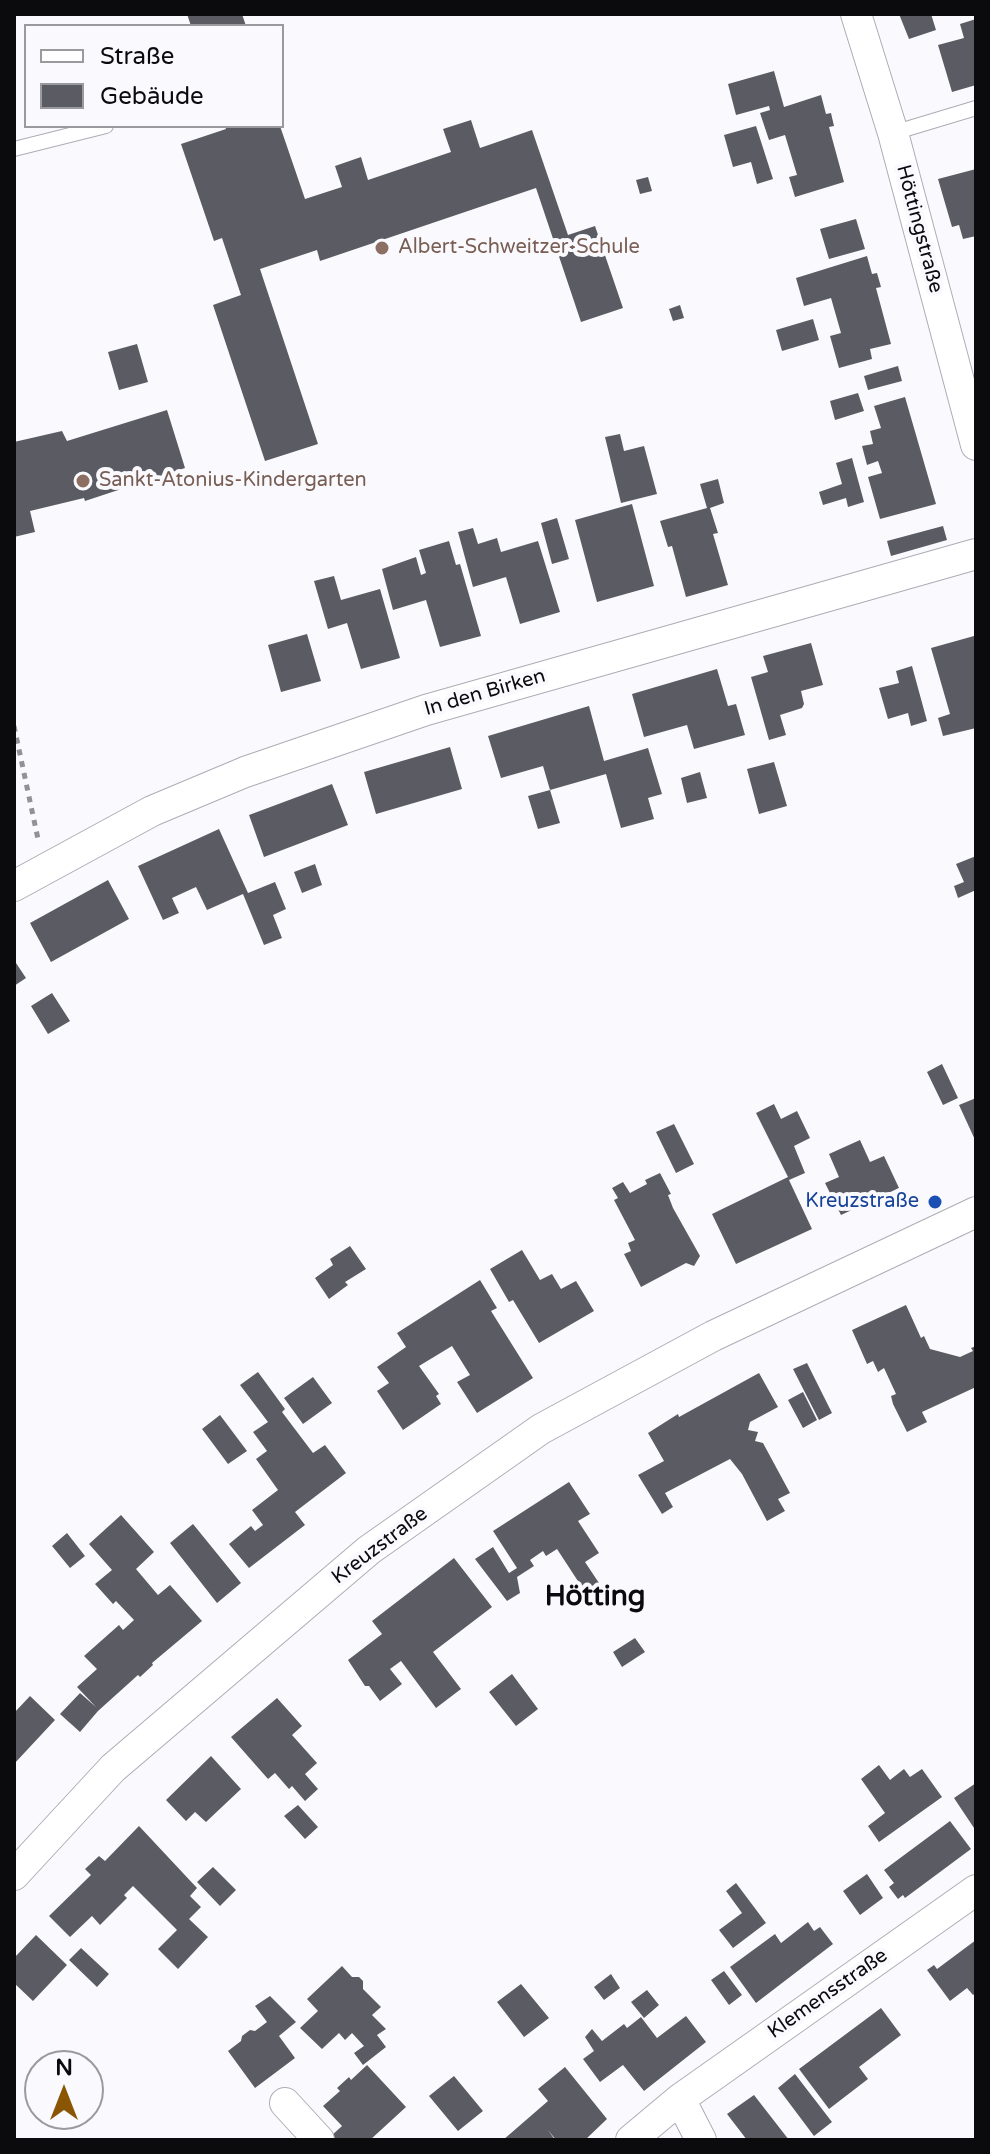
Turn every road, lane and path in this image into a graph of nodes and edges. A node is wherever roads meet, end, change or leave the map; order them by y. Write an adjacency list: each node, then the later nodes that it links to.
1 (856, 14): 4 (street, Höttingstraße)
2 (976, 108): 4 (lane)
3 (98, 128): 5 (lane)
4 (893, 133): 6 (street, Höttingstraße)
5 (14, 149)
6 (976, 445)
7 (976, 554): 9 (street, In den Birken)
8 (14, 726): 9 (path)
9 (46, 867): 10 (street, In den Birken)
10 (14, 886)
11 (976, 1212): 12 (street, Kreuzstraße)
12 (14, 1875)
13 (976, 1890): 14 (street, Klemensstraße)
14 (680, 2099): 17 (street, Klemensstraße); 18 (street)
15 (285, 2103): 16 (street)
16 (319, 2140)
17 (631, 2140)
18 (701, 2140)

